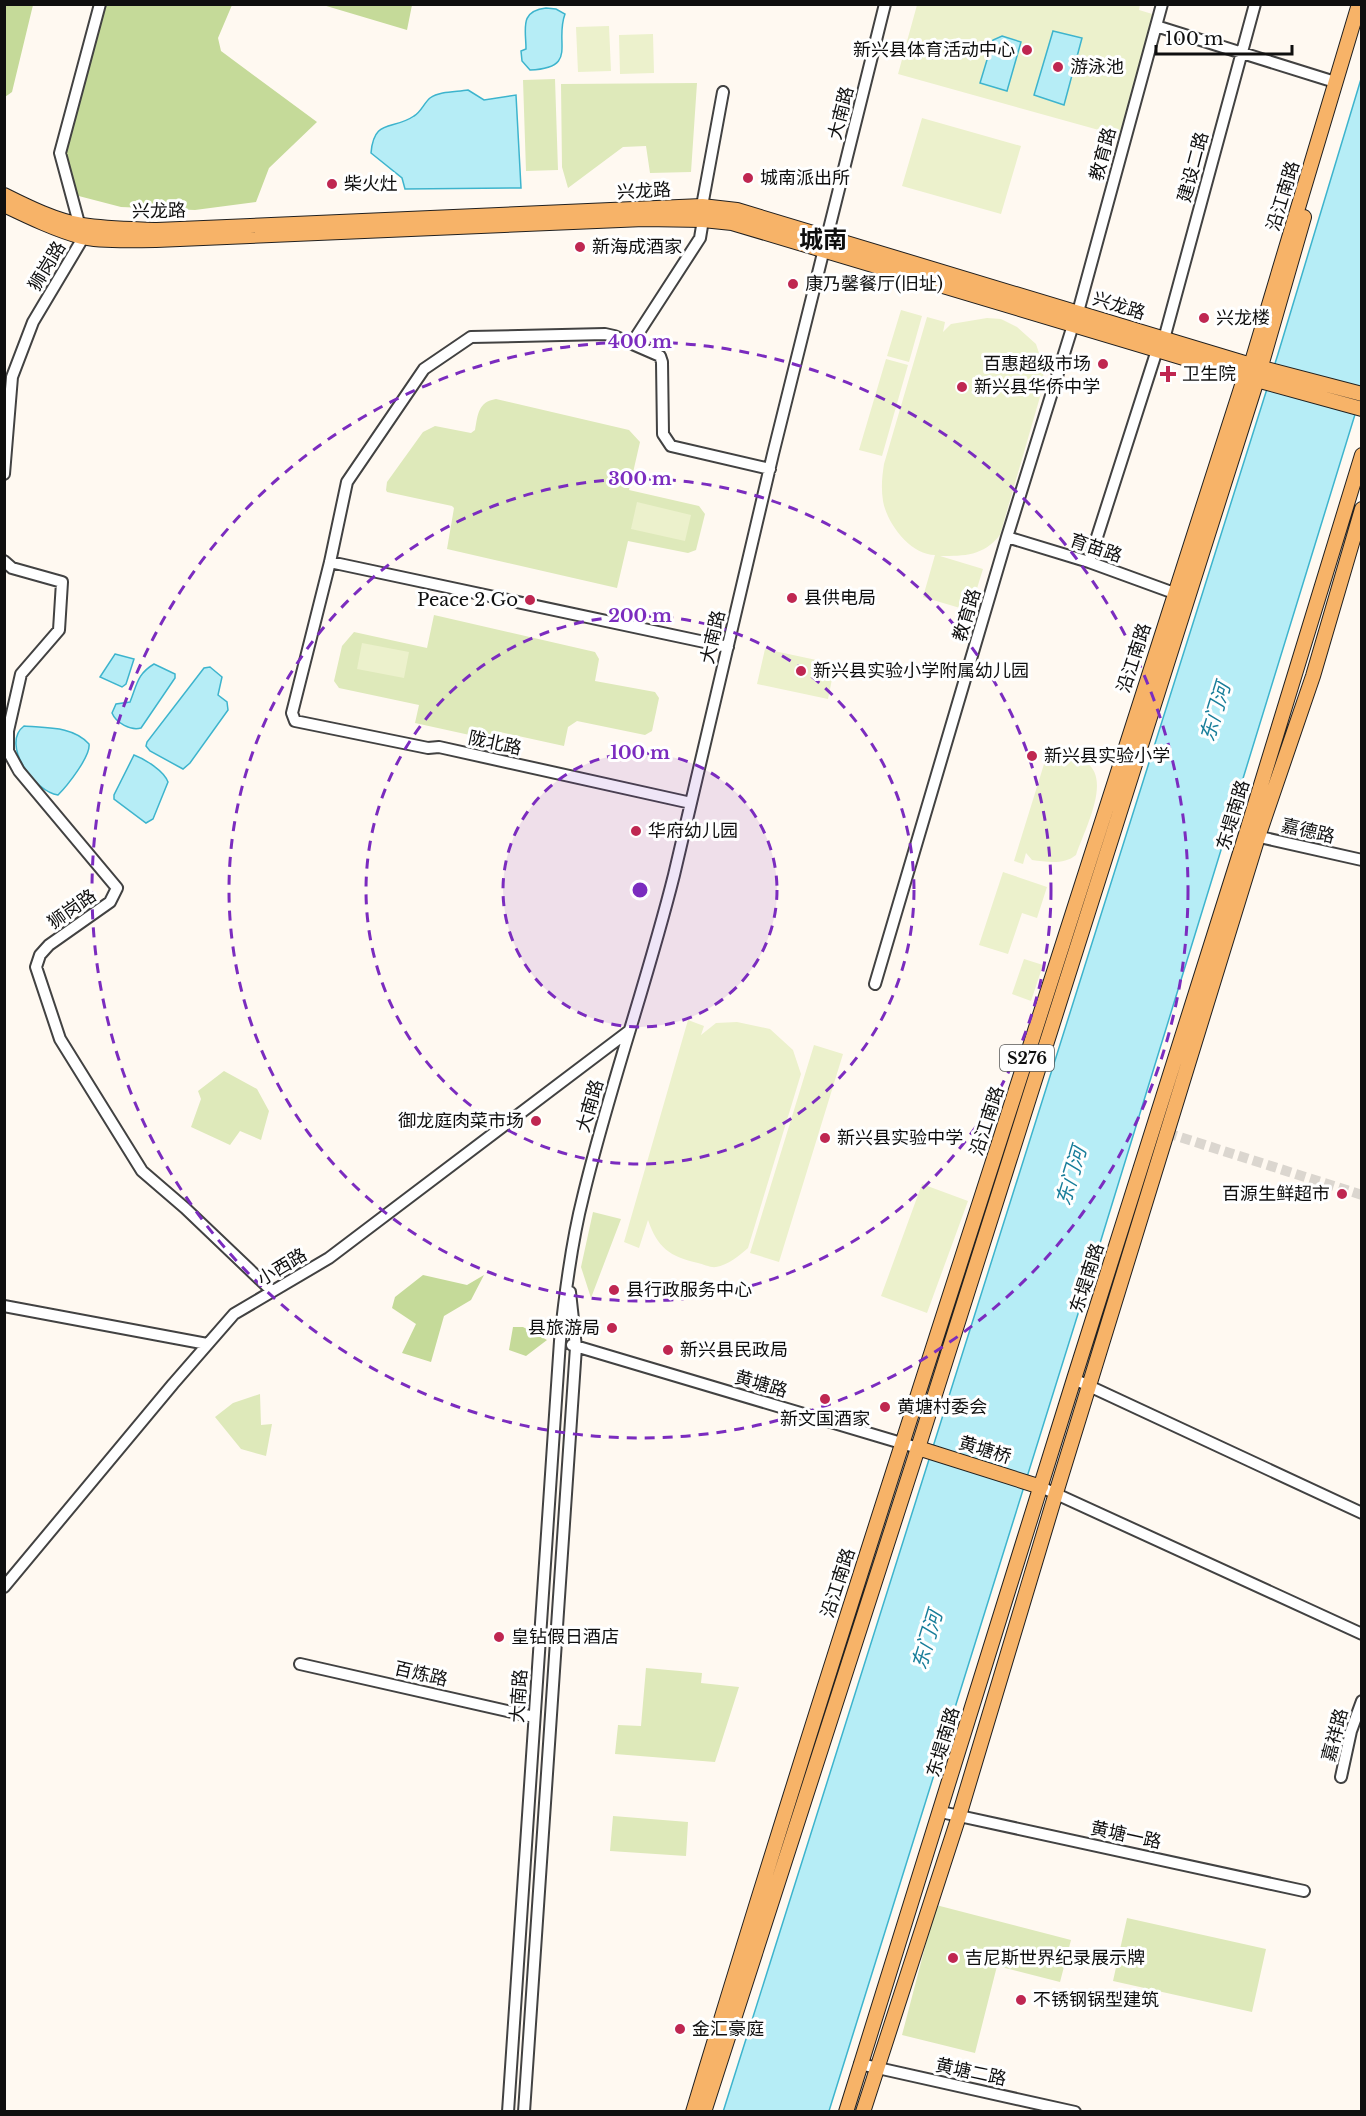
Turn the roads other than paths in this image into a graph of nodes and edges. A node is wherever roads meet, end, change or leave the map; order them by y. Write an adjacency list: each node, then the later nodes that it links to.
1 (100, 4): 14 (street, 狮岗路)
2 (885, 4): 15 (street, 大南路)
3 (1162, 4): 7 (street, 教育路)
4 (1255, 4): 8 (street, 建设二路)
5 (1359, 4): 9 (main road, 沿江南路 / S276)
6 (1362, 22): 20 (main road, 沿江南路 / S276)
7 (1156, 26): 8 (street); 17 (street, 教育路)
8 (1241, 53): 9 (street); 19 (street, 建设二路)
9 (1335, 82): 20 (main road, 沿江南路 / S276)
10 (723, 92): 13 (street)
11 (4, 195): 14 (main road, 兴龙路)
12 (4, 205): 14 (main road, 兴龙路)
13 (703, 213): 14 (main road, 兴龙路); 15 (main road, 兴龙路); 16 (main road, 兴龙路); 18 (street)
14 (82, 231): 25 (street, 狮岗路)
15 (828, 236): 16 (street, 大南路); 17 (main road, 兴龙路)
16 (825, 250): 17 (main road, 兴龙路); 24 (street, 大南路)
17 (1076, 319): 19 (main road, 兴龙路); 27 (street, 教育路)
18 (632, 343): 24 (street); 30 (street)
19 (1160, 344): 20 (main road, 兴龙路); 29 (street, 建设二路)
20 (1258, 374): 21 (main road); 22 (main road); 31 (main road, 沿江南路 / S276); 48 (main road, 沿江南路 / S276)
21 (1362, 394)
22 (1362, 409)
23 (1362, 455): 35 (main road, 东堤南路)
24 (770, 469): 32 (street, 大南路)
25 (4, 474)
26 (1362, 510): 35 (main road, 东堤南路)
27 (1007, 537): 29 (street, 育苗路); 37 (street, 教育路)
28 (4, 561): 33 (street, 狮岗路)
29 (1089, 561): 31 (street, 育苗路)
30 (330, 562): 32 (street); 34 (street, 陇北路)
31 (1173, 593): 47 (main road, 沿江南路 / S276)
32 (728, 647): 34 (street, 大南路)
33 (6, 752): 40 (street, 狮岗路)
34 (691, 803): 38 (street, 大南路)
35 (1252, 836): 36 (street, 嘉德路); 45 (main road, 东堤南路); 46 (main road, 东堤南路)
36 (1362, 860)
37 (874, 984)
38 (629, 1031): 39 (street, 大南路); 40 (street, 小西路)
39 (568, 1276): 42 (street, 大南路); 44 (street, 大南路)
40 (272, 1291): 43 (street, 小西路)
41 (4, 1306): 43 (street)
42 (560, 1341): 44 (street, 黄塘路); 56 (street, 大南路)
43 (207, 1344): 52 (street, 小西路)
44 (576, 1347): 47 (street, 黄塘路); 64 (street, 大南路)
45 (1074, 1379): 46 (street); 49 (main road, 东堤南路)
46 (1089, 1386): 50 (main road, 东堤南路); 51 (street)
47 (902, 1443): 48 (street, 黄塘路); 65 (main road, 沿江南路 / S276)
48 (918, 1448): 49 (main road, 黄塘桥); 66 (main road, 沿江南路 / S276)
49 (1041, 1487): 50 (street); 58 (main road, 东堤南路)
50 (1056, 1493): 53 (street); 59 (main road, 东堤南路)
51 (1362, 1513)
52 (4, 1587)
53 (1362, 1634)
54 (300, 1664): 56 (street, 百炼路)
55 (1362, 1701): 57 (street, 嘉祥路)
56 (534, 1717): 63 (street, 大南路)
57 (1341, 1777)
58 (941, 1812): 59 (street, 黄塘一路); 61 (main road, 东堤南路)
59 (959, 1816): 60 (street, 黄塘一路); 62 (main road, 东堤南路)
60 (1304, 1892)
61 (860, 2064): 62 (street, 黄塘二路); 67 (main road, 东堤南路)
62 (876, 2067): 68 (main road, 东堤南路); 69 (street, 黄塘二路)
63 (508, 2112)
64 (524, 2112)
65 (693, 2112)
66 (705, 2112)
67 (846, 2112)
68 (862, 2112)
69 (1075, 2112)

